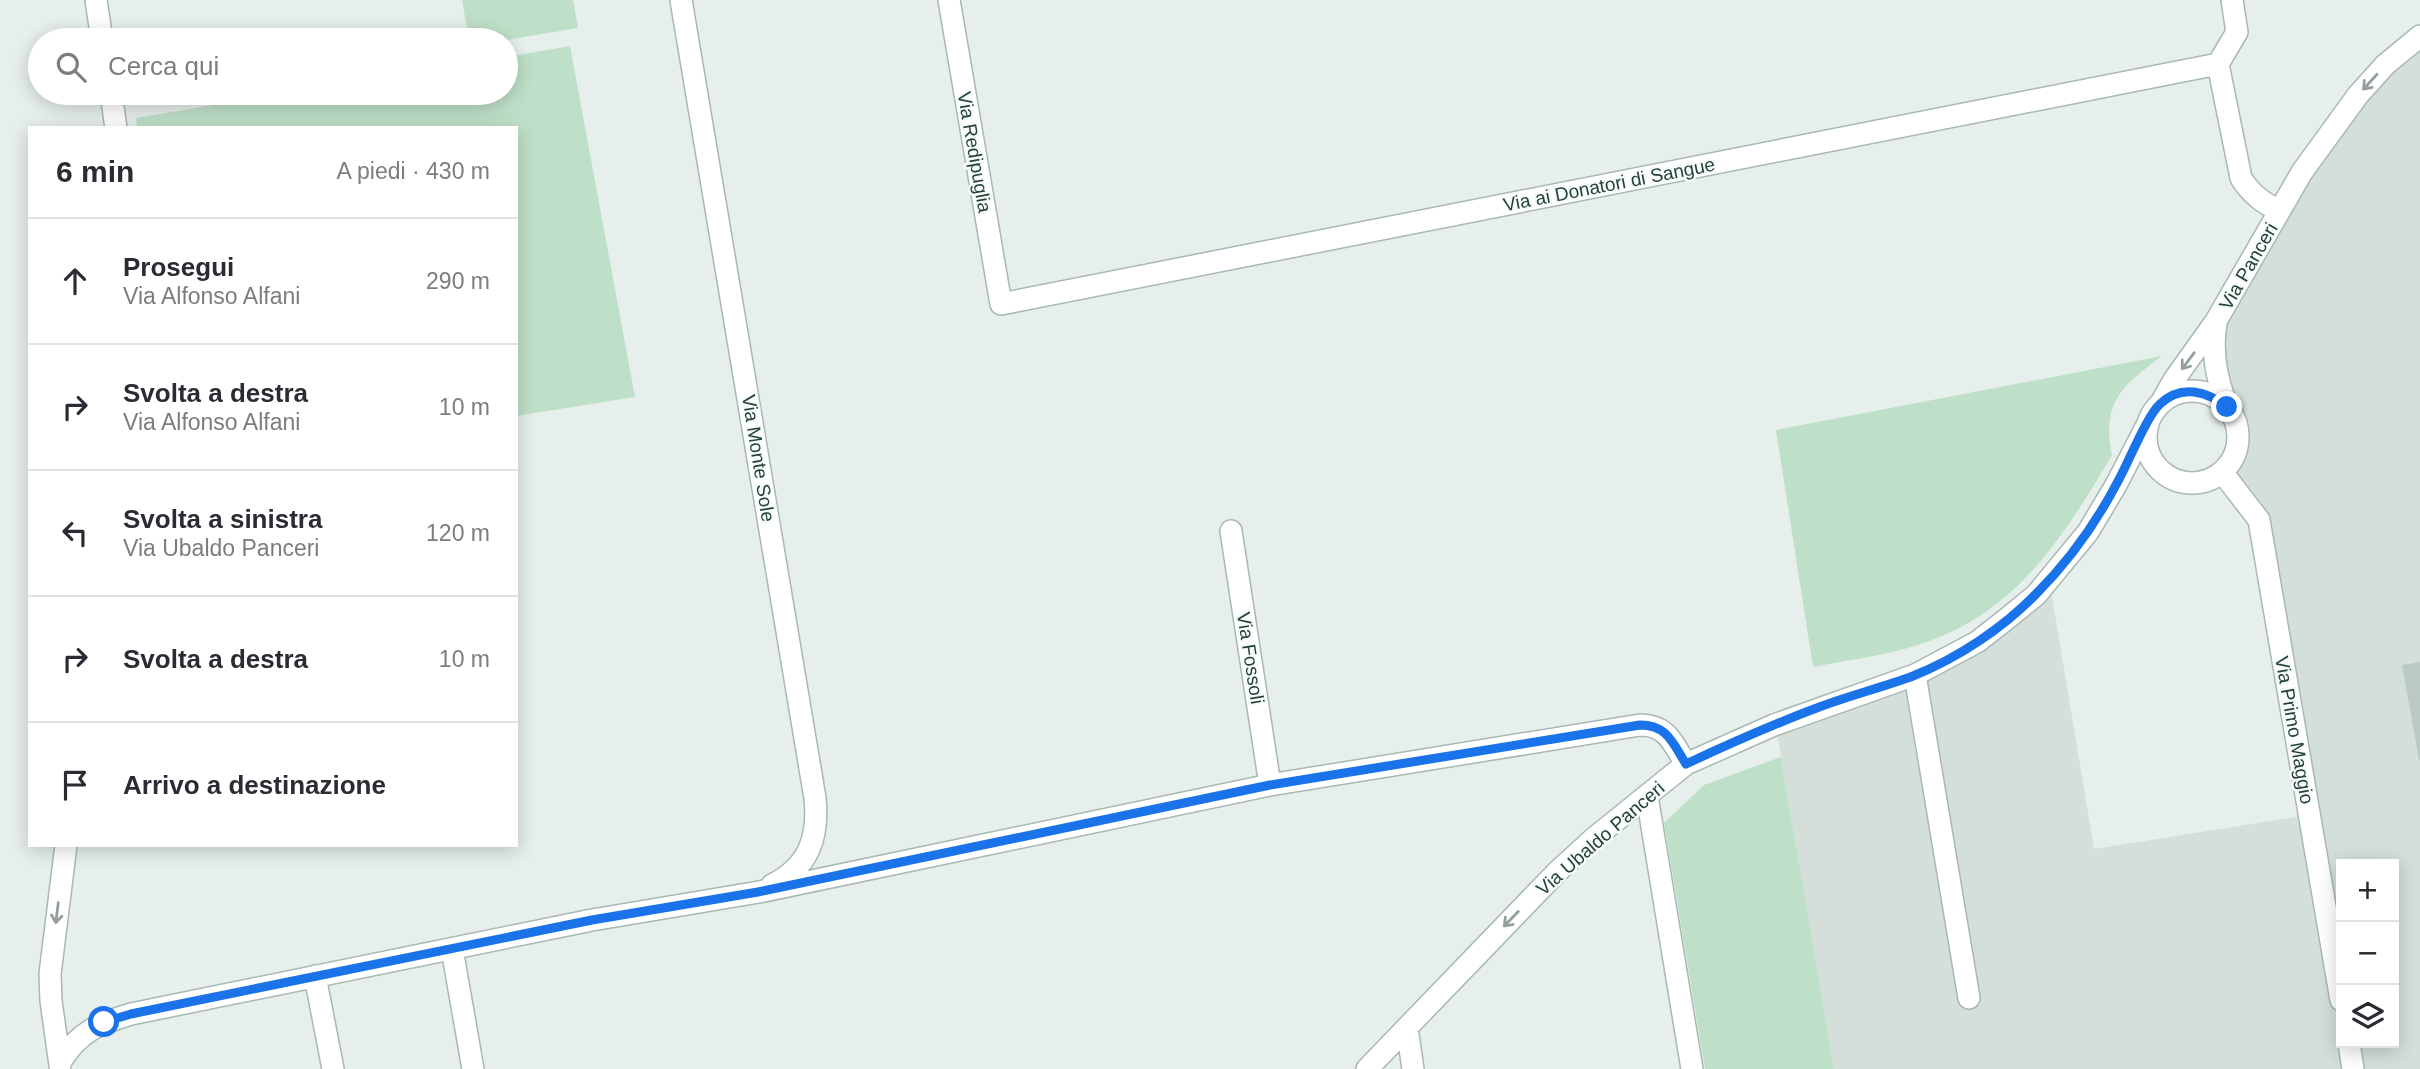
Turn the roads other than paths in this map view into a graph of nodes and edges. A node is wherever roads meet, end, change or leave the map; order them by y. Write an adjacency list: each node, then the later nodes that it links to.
1 (96, 0): 5 (street)
2 (681, 0): 23 (street, Via Monte Sole)
3 (949, 0): 11 (street, Via Redipuglia)
4 (2232, 0): 7 (street)
5 (100, 28)
6 (2420, 36): 10 (street, one-way to 10)
7 (2218, 64): 10 (street); 11 (street, Via ai Donatori di Sangue)
8 (112, 105): 9 (street)
9 (116, 126)
10 (2279, 211): 12 (street, Via Panceri)
11 (1001, 304)
12 (2216, 321): 13 (street, Via Panceri, one-way to 13); 14 (street)
13 (2161, 402): 14 (street); 15 (street)
14 (2227, 407): 16 (street)
15 (2146, 427): 16 (street); 18 (street, Via Ubaldo Panceri)
16 (2222, 472): 26 (street, Via Primo Maggio)
17 (1231, 531): 20 (street, Via Fossoli)
18 (1915, 675): 19 (street, Via Ubaldo Panceri); 27 (street)
19 (1686, 764): 20 (street); 21 (street, Via Ubaldo Panceri)
20 (1270, 785): 23 (street)
21 (1647, 796): 28 (street, Via Ubaldo Panceri, one-way to 28); 35 (street)
22 (66, 847): 30 (street, one-way to 30)
23 (758, 892): 24 (street)
24 (452, 949): 25 (street); 32 (street)
25 (315, 976): 30 (street); 31 (street)
26 (2338, 985)
27 (1969, 998)
28 (1407, 1028): 33 (street, Via Ubaldo Panceri); 34 (street)
29 (2350, 1048): 36 (street)
30 (60, 1065)
31 (333, 1069)
32 (473, 1069)
33 (1367, 1069)
34 (1413, 1069)
35 (1692, 1069)
36 (2353, 1069)

